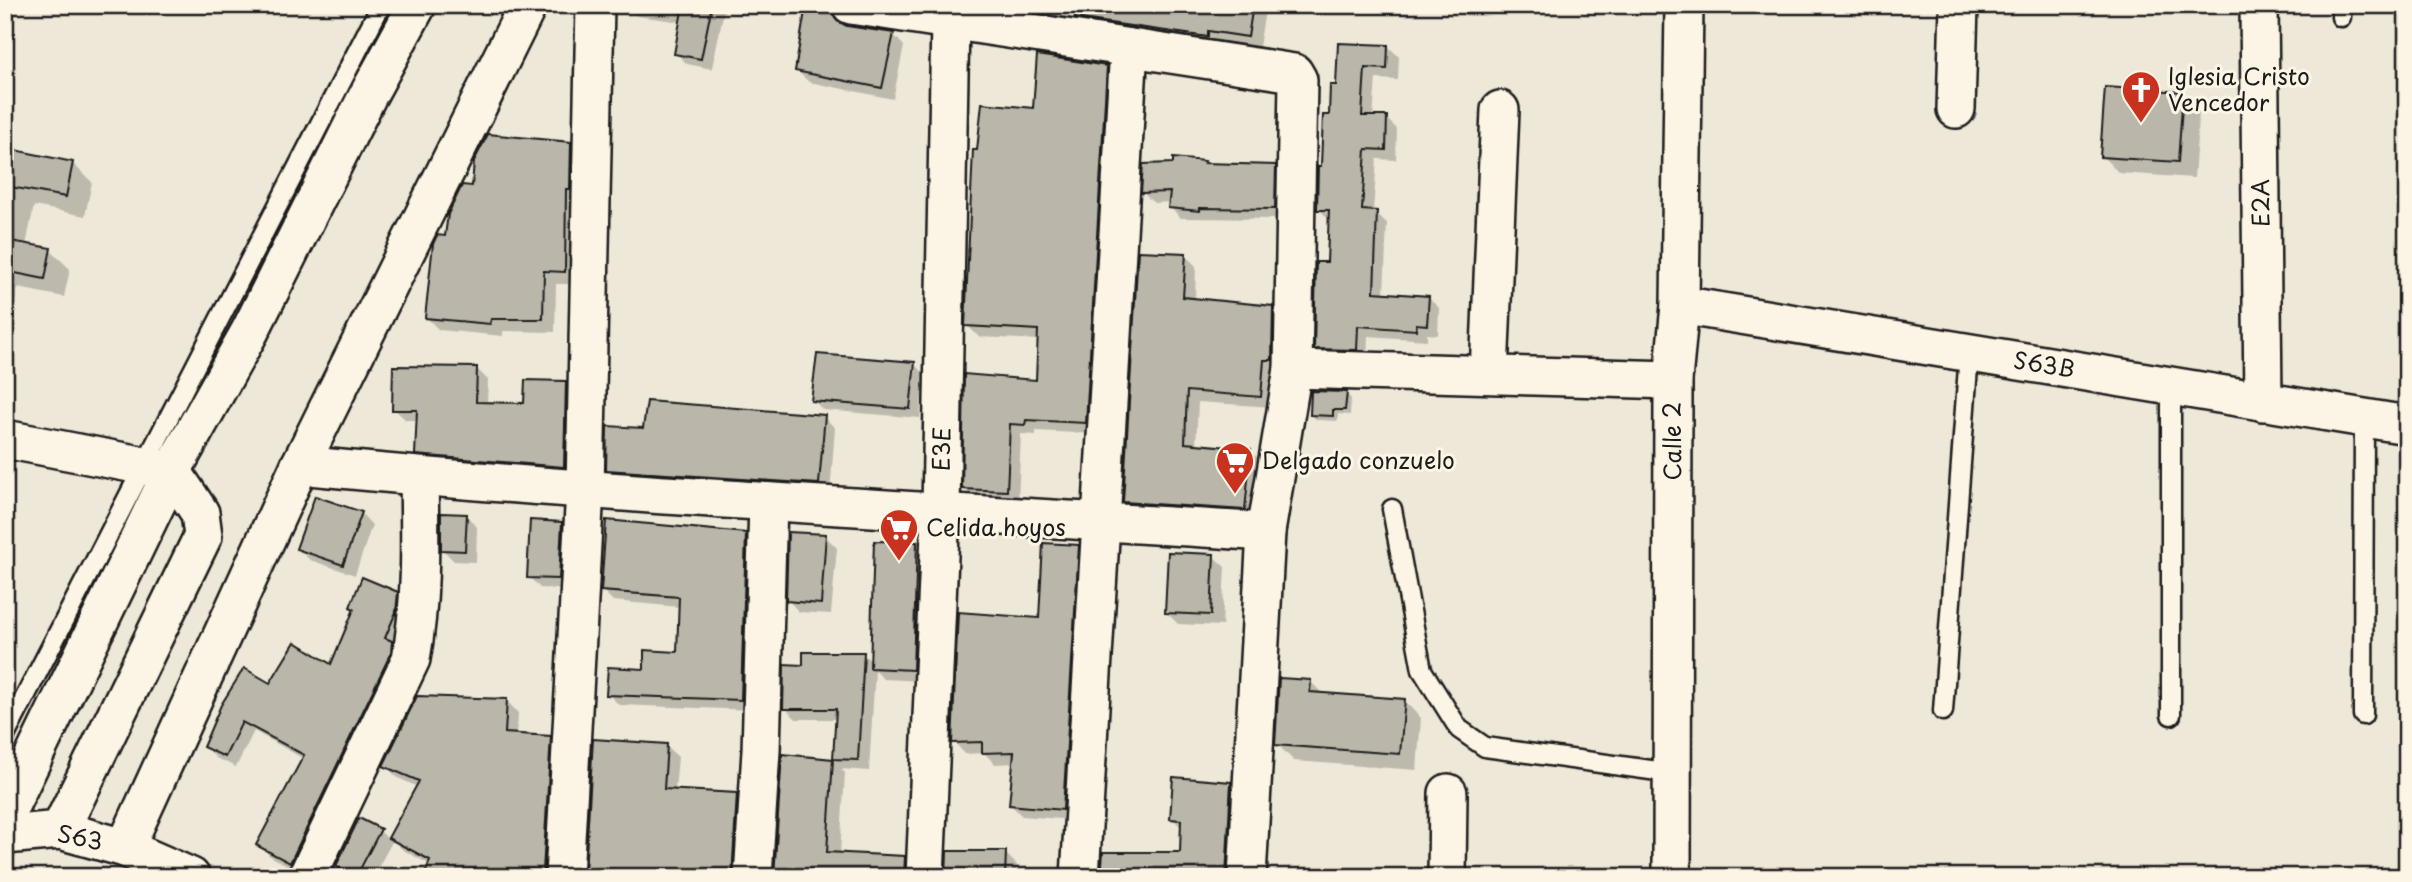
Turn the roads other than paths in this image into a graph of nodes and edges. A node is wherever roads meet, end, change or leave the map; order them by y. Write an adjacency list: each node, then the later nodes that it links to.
1 (381, 5): 24 (lane)
2 (417, 5): 24 (street)
3 (528, 5): 23 (street)
4 (595, 5): 26 (street)
5 (851, 5): 9 (street)
6 (1684, 5): 13 (street, Calle 2)
7 (1959, 5): 11 (street)
8 (2259, 5): 19 (street, E2A)
9 (950, 21): 10 (street); 29 (street, E3E)
10 (1129, 48): 15 (street); 30 (street)
11 (1956, 109)
12 (1500, 110): 16 (street)
13 (1681, 305): 14 (street, S63B); 17 (street, Calle 2)
14 (1969, 353): 18 (street, S63B); 32 (lane)
15 (1293, 369): 16 (street); 31 (street)
16 (1489, 374): 17 (street)
17 (1673, 380): 36 (street, Calle 2)
18 (2171, 386): 19 (street, S63B); 33 (lane)
19 (2263, 402): 20 (street, S63B)
20 (2364, 418): 21 (street, S63B); 34 (lane)
21 (2407, 425)
22 (5, 439): 24 (street)
23 (300, 465): 25 (street); 41 (street)
24 (158, 469): 35 (lane); 38 (street); 39 (street)
25 (419, 477): 26 (street); 43 (street)
26 (585, 489): 27 (street); 44 (street)
27 (768, 502): 29 (street); 45 (street)
28 (1392, 509): 36 (lane)
29 (941, 510): 30 (street); 46 (street, E3E)
30 (1099, 521): 31 (street); 47 (street)
31 (1266, 532): 48 (street)
32 (1943, 711)
33 (2171, 715)
34 (2363, 715)
35 (5, 736)
36 (1672, 773): 50 (street, Calle 2)
37 (1448, 793): 49 (street)
38 (5, 816)
39 (60, 830): 40 (street, S63); 41 (street, S63)
40 (5, 835)
41 (125, 848): 42 (street, S63)
42 (191, 877)
43 (307, 877)
44 (564, 877)
45 (753, 877)
46 (925, 877)
47 (1080, 877)
48 (1247, 877)
49 (1447, 877)
50 (1672, 877)

